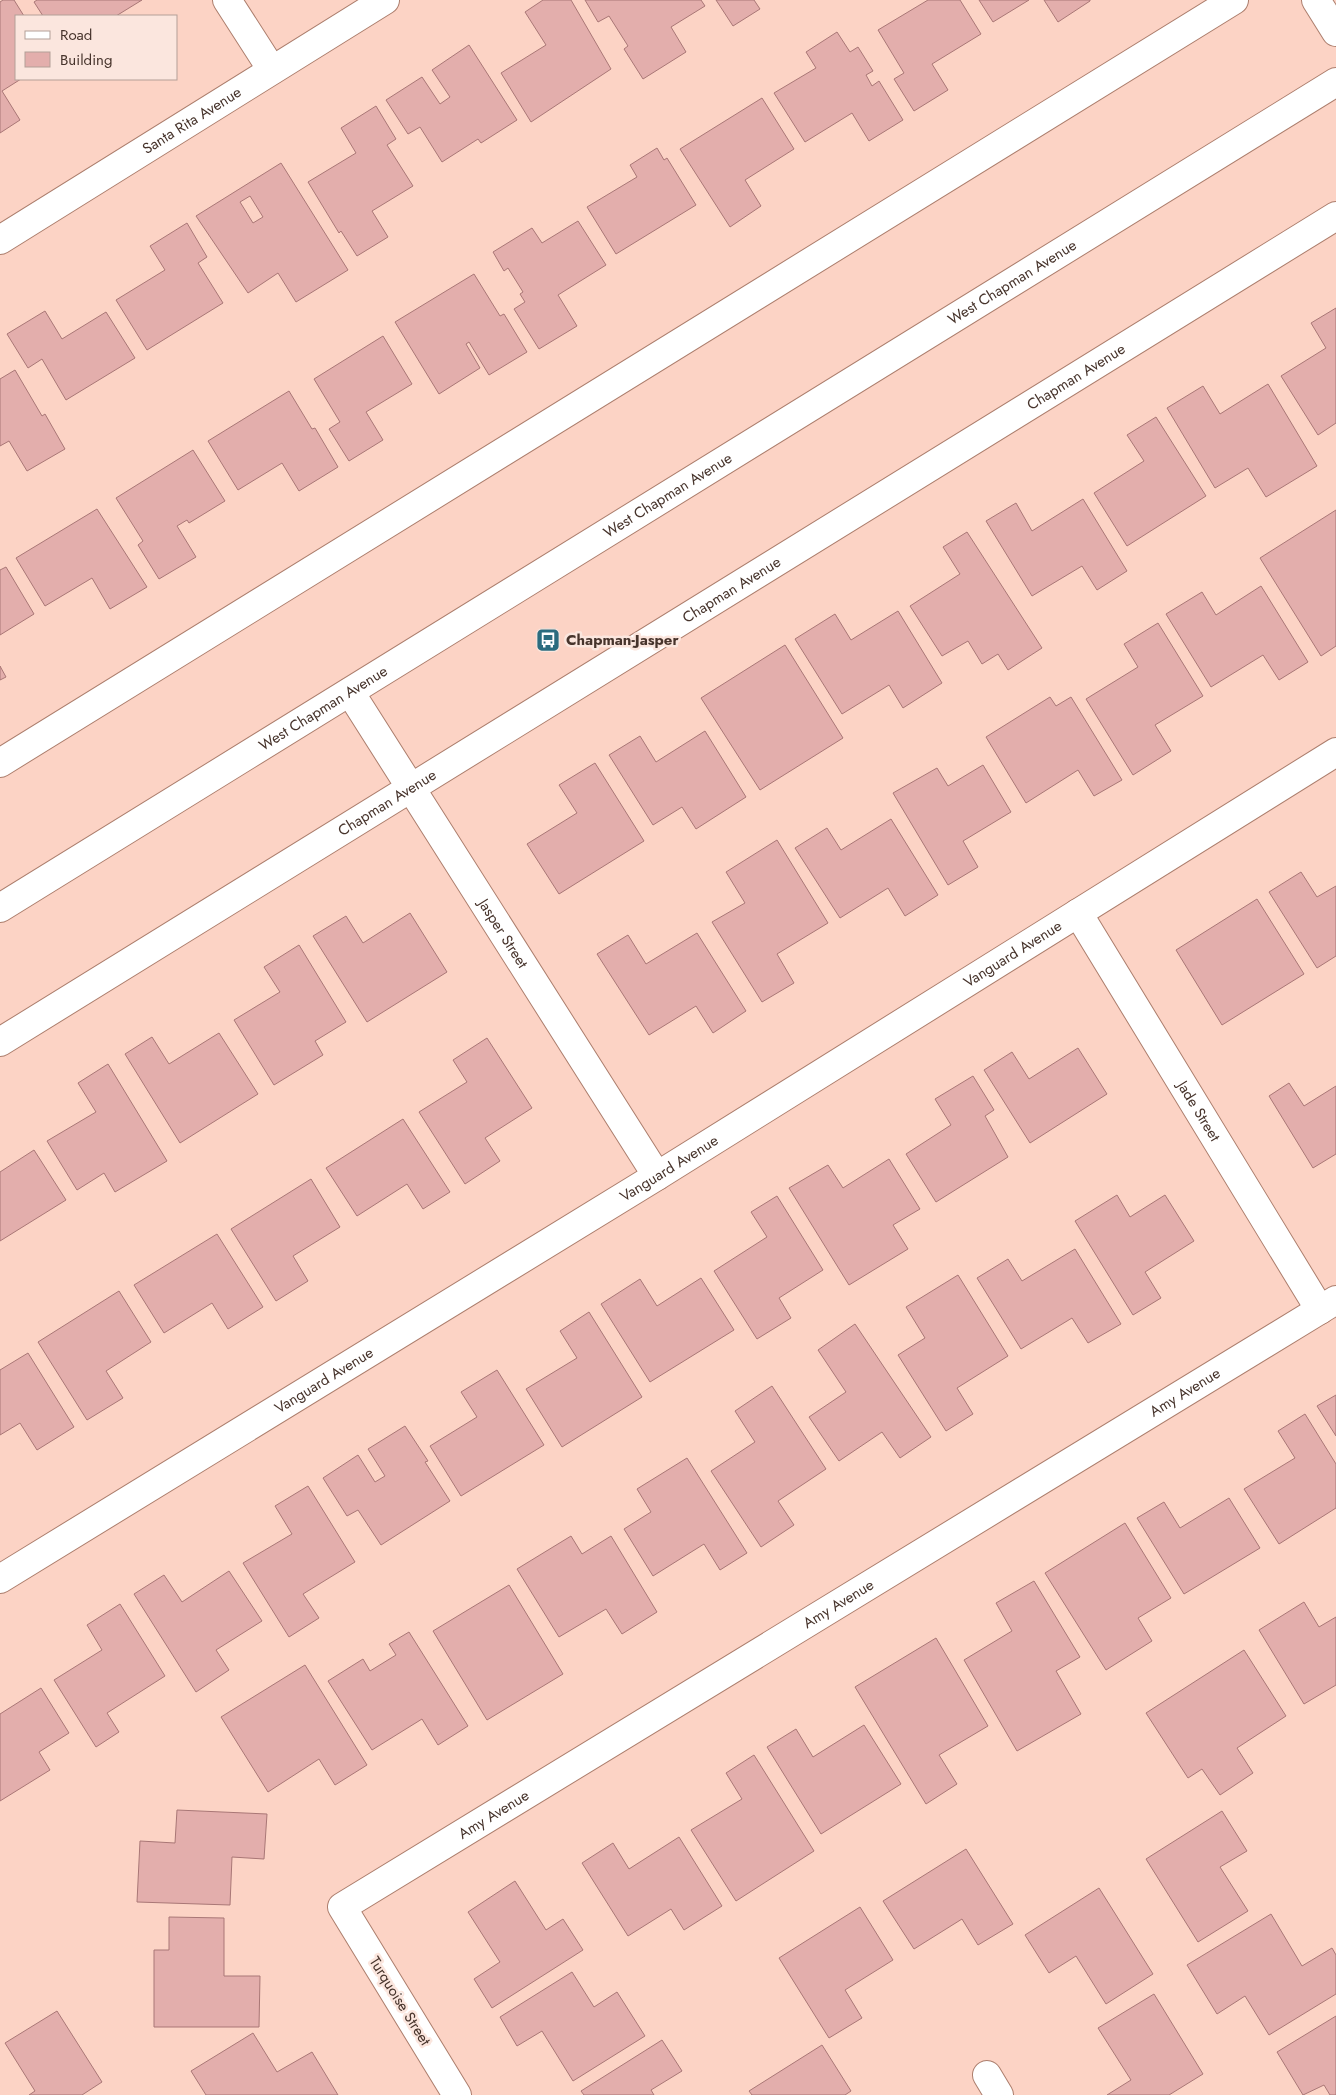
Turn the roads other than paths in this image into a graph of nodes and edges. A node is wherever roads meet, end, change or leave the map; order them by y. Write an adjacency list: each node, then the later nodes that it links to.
1 (227, 0): 6 (street)
2 (385, 0): 6 (street, Santa Rita Avenue)
3 (1234, 0): 12 (street)
4 (1316, 0): 5 (street)
5 (1336, 32)
6 (272, 70): 9 (street, Santa Rita Avenue)
7 (1336, 82): 10 (street, West Chapman Avenue)
8 (1336, 216): 13 (street, Chapman Avenue)
9 (0, 240)
10 (350, 692): 13 (street, Jasper Street); 14 (street, West Chapman Avenue)
11 (1336, 752): 15 (street, Vanguard Avenue)
12 (0, 763)
13 (411, 788): 16 (street, Chapman Avenue); 17 (street, Jasper Street)
14 (0, 908)
15 (1078, 913): 17 (street, Vanguard Avenue); 18 (street, Jade Street)
16 (0, 1042)
17 (657, 1176): 19 (street, Vanguard Avenue)
18 (1328, 1305): 20 (street, Amy Avenue)
19 (0, 1579)
20 (342, 1908): 21 (street, Turquoise Street)
21 (458, 2095)

